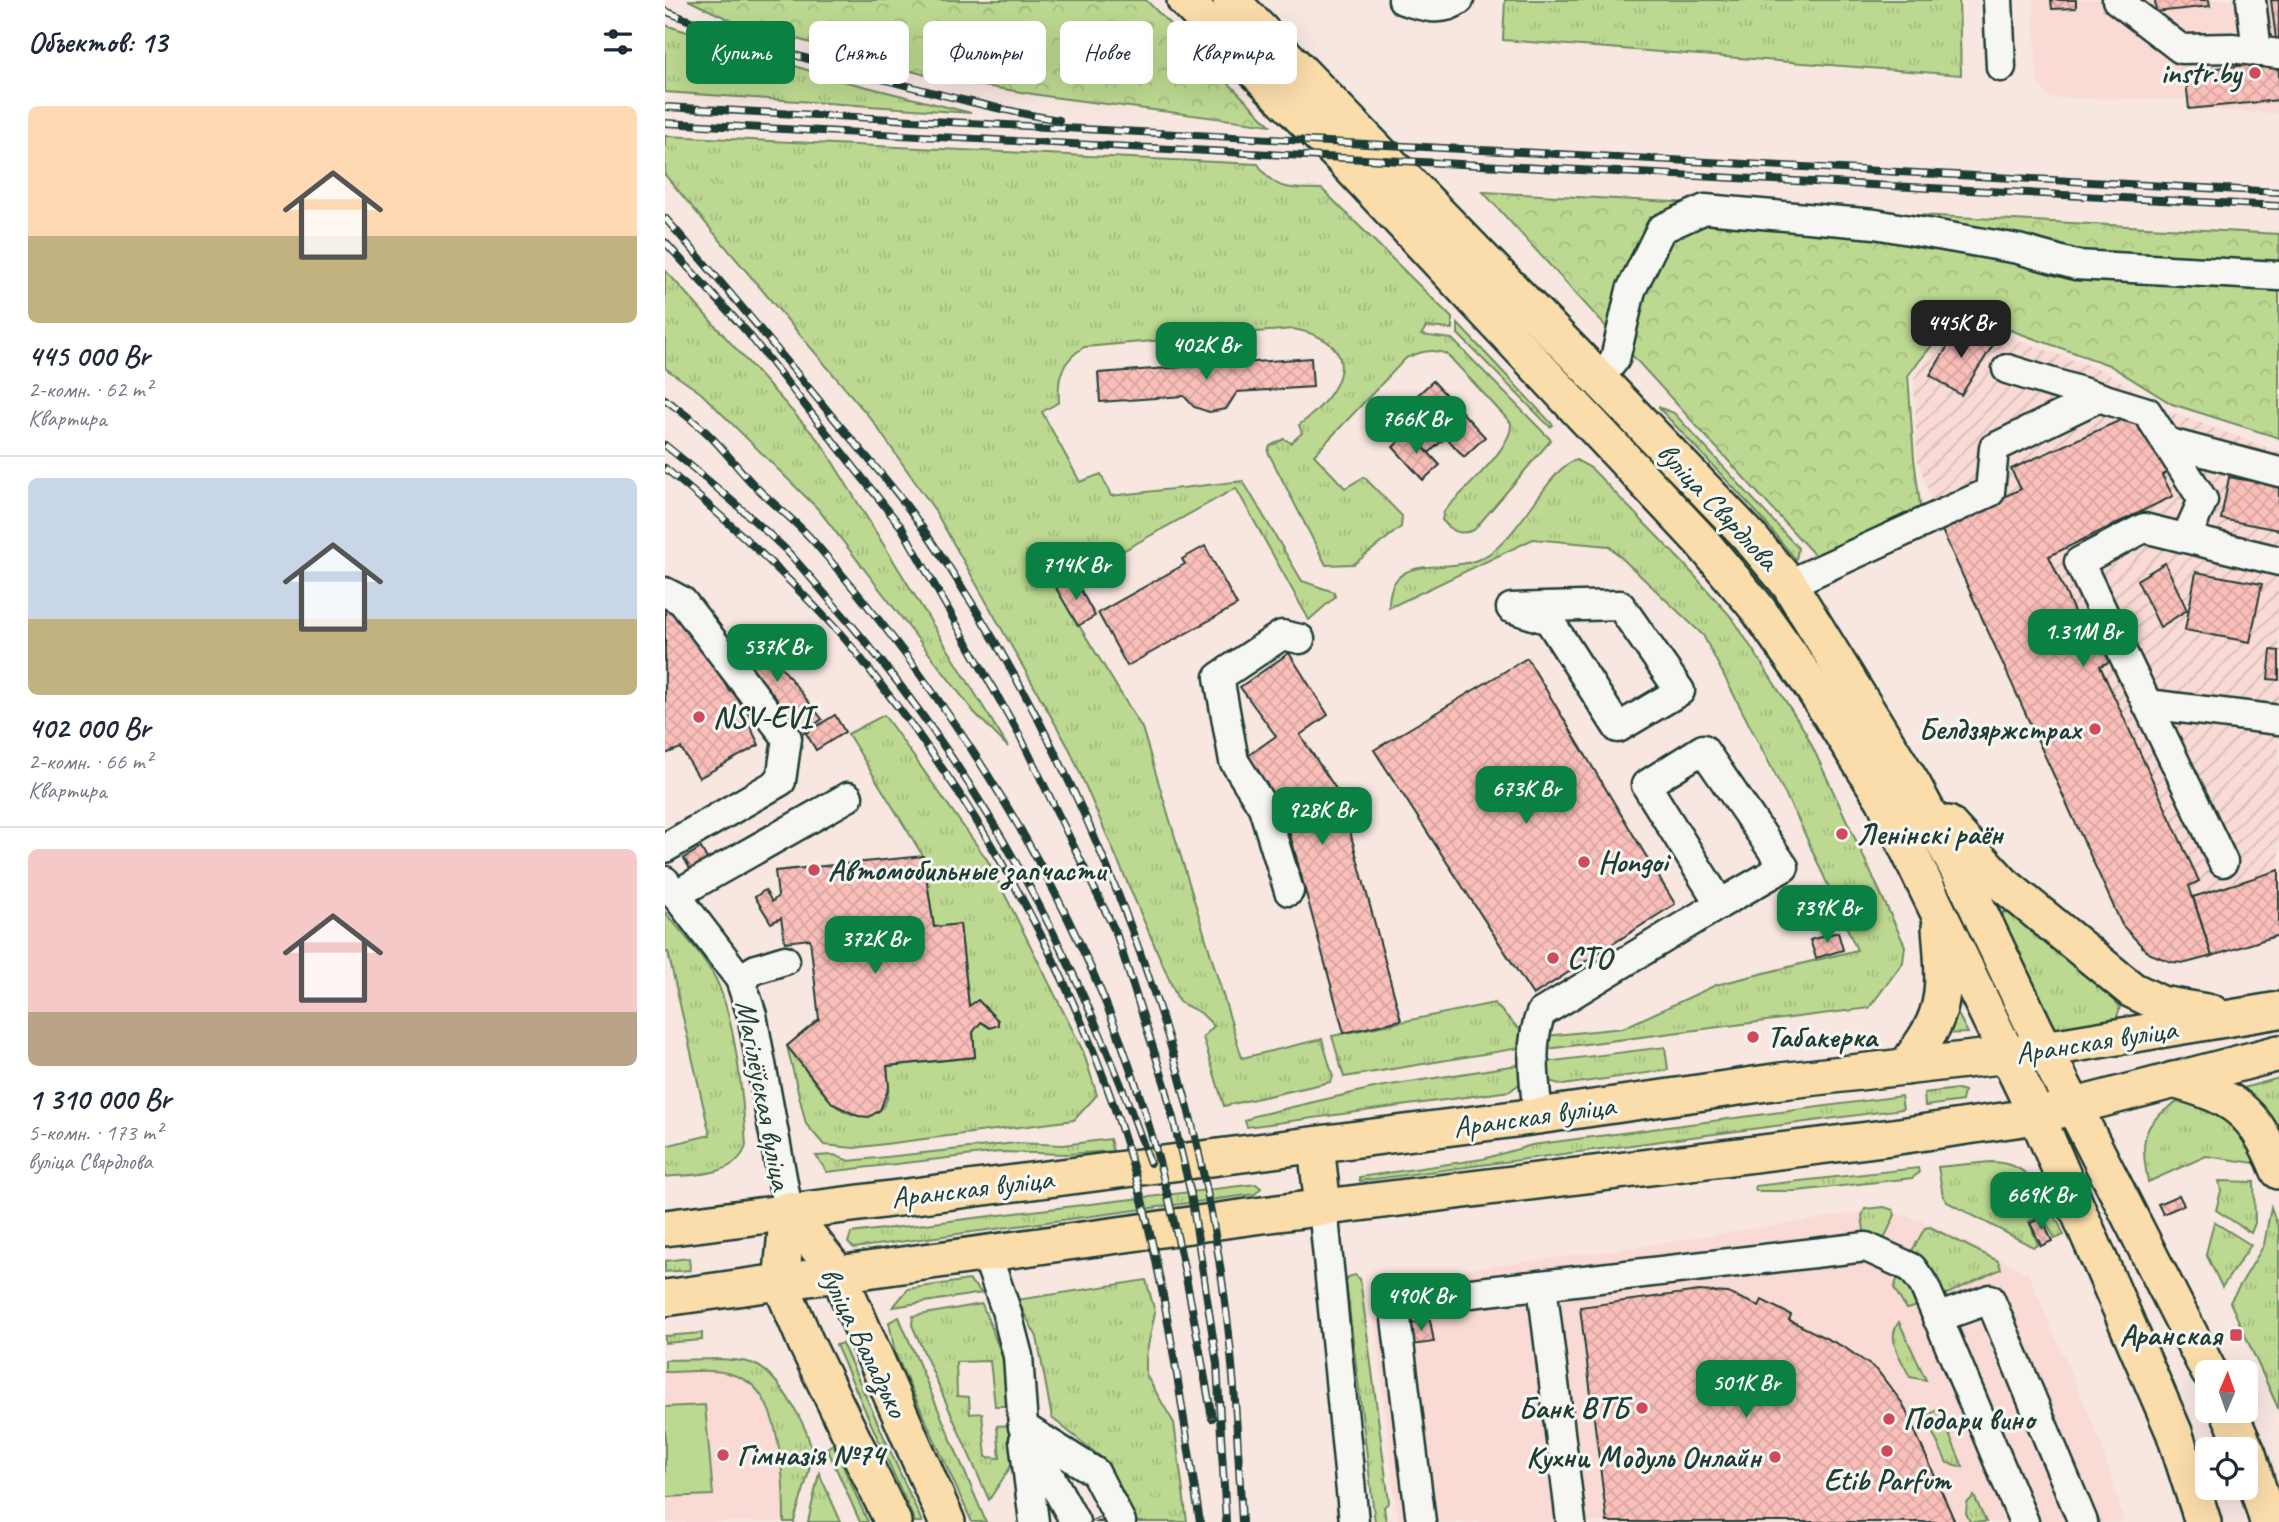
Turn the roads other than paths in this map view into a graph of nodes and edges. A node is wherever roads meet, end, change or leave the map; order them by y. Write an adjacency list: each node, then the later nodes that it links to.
1 (1185, 0): 31 (main road, вуліца Свярдлова)
2 (1231, 0): 12 (main road, вуліца Свярдлова)
3 (1403, 0): 4 (street)
4 (1459, 0)
5 (1997, 0): 9 (street)
6 (2251, 0): 8 (street)
7 (2120, 1): 8 (street)
8 (2268, 53)
9 (2001, 67)
10 (2279, 276): 12 (street)
11 (2007, 369): 13 (street)
12 (1599, 379): 18 (main road, вуліца Свярдлова)
13 (2099, 397): 14 (street); 18 (street)
14 (2166, 442): 15 (street); 16 (street)
15 (2279, 472)
16 (2186, 538): 17 (street); 22 (street)
17 (2279, 561)
18 (1789, 584): 24 (main road, вуліца Свярдлова)
19 (665, 592): 26 (street)
20 (1511, 608): 20 (street)
21 (1300, 639): 29 (street)
22 (2147, 704): 23 (street); 27 (street)
23 (2279, 720)
24 (1913, 785): 34 (main road); 35 (main road, вуліца Свярдлова)
25 (848, 797): 28 (street)
26 (665, 848)
27 (2223, 862)
28 (670, 888): 33 (street, Магілёўская вуліца)
29 (1289, 891)
30 (1720, 904): 30 (street); 41 (street)
31 (1939, 910): 37 (main road, вуліца Свярдлова); 38 (main road)
32 (785, 960): 33 (street)
33 (740, 979): 46 (street, Магілёўская вуліца)
34 (2264, 1013): 35 (main road, Аранская вуліца)
35 (2045, 1051): 37 (main road, Аранская вуліца); 40 (main road, вуліца Свярдлова)
36 (2279, 1053): 39 (main road, Аранская вуліца)
37 (2009, 1055): 38 (main road, Аранская вуліца); 42 (main road, вуліца Свярдлова)
38 (1906, 1067): 41 (main road, Аранская вуліца)
39 (2173, 1080): 40 (main road, Аранская вуліца); 44 (main road)
40 (2073, 1107): 42 (main road, Аранская вуліца); 54 (main road, вуліца Свярдлова)
41 (1538, 1116): 43 (main road, Аранская вуліца)
42 (2037, 1116): 45 (main road, Аранская вуліца); 67 (main road, вуліца Свярдлова)
43 (1317, 1144): 45 (main road); 46 (main road, Аранская вуліца)
44 (2279, 1171)
45 (1323, 1207): 48 (main road, Аранская вуліца); 62 (street)
46 (788, 1210): 47 (main road, Магілёўская вуліца); 49 (main road, вуліца Валадзько); 50 (main road, вуліца Валадзько)
47 (665, 1228)
48 (986, 1253): 49 (main road, Аранская вуліца); 56 (street)
49 (839, 1275): 50 (main road); 59 (main road, вуліца Валадзько)
50 (781, 1284): 52 (main road); 58 (main road, вуліца Валадзько)
51 (1542, 1284): 53 (street); 63 (street); 64 (street)
52 (665, 1298)
53 (1937, 1318): 65 (street); 66 (street)
54 (2203, 1360)
55 (2234, 1423): 68 (main road)
56 (1023, 1427): 57 (street); 57 (street); 60 (street); 61 (street)
57 (1096, 1521)
58 (893, 1522)
59 (947, 1522)
60 (1034, 1522)
61 (1054, 1522)
62 (1354, 1522)
63 (1421, 1522)
64 (1571, 1522)
65 (2024, 1522)
66 (2083, 1522)
67 (2203, 1522)
68 (2268, 1522)

